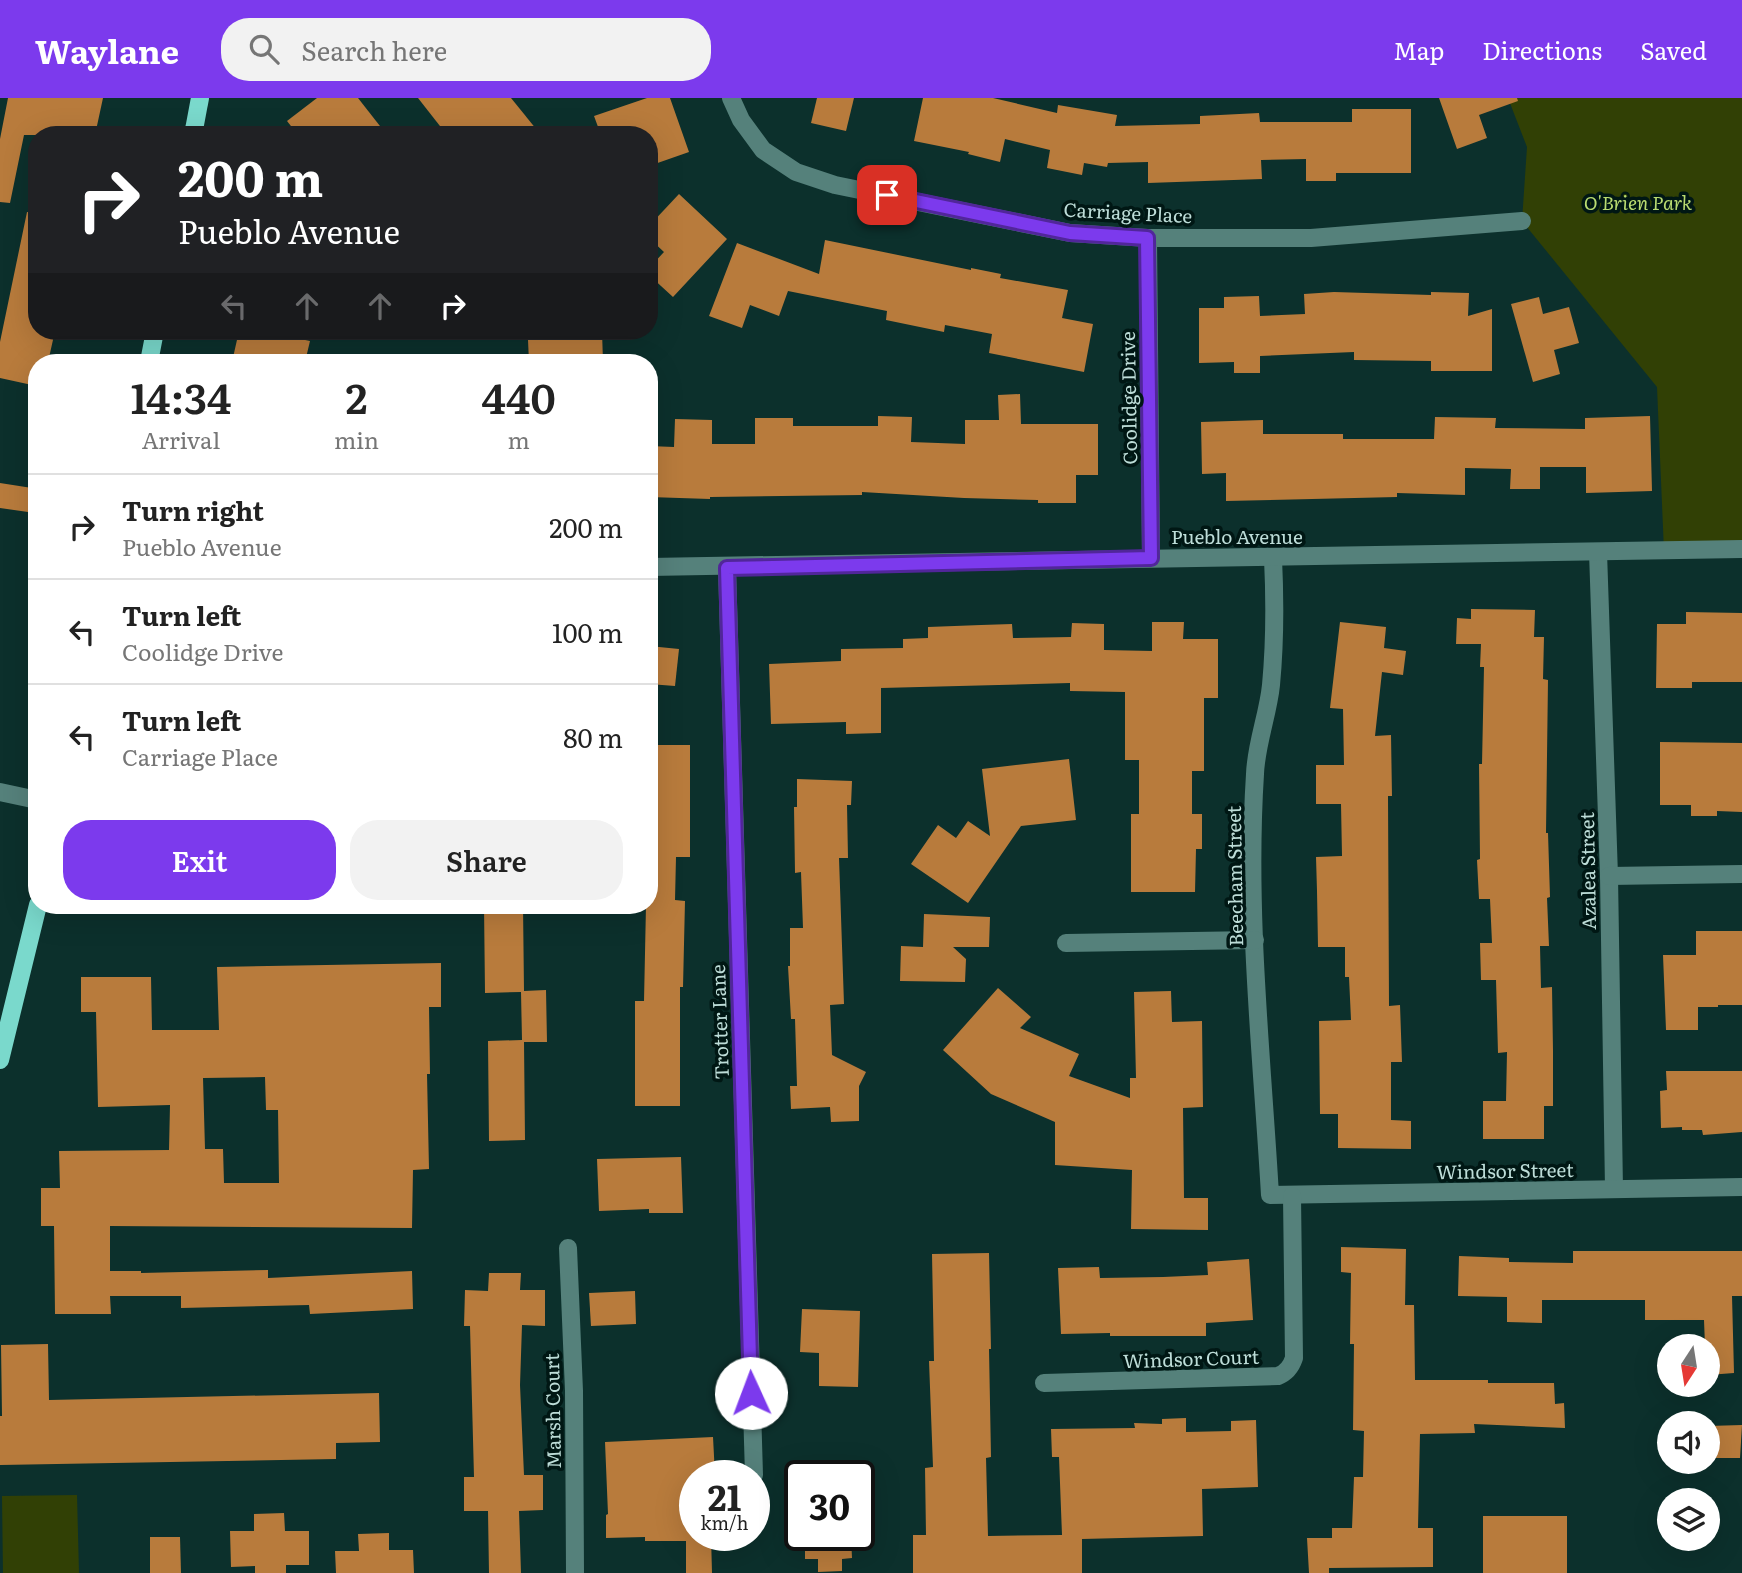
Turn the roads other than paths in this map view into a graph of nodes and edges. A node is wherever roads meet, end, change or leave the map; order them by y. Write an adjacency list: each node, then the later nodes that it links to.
1 (200, 98): 3 (main road)
2 (731, 98): 5 (street, Carriage Place)
3 (194, 126)
4 (1522, 221): 5 (street, Carriage Place)
5 (1147, 238): 8 (street, Coolidge Drive)
6 (1742, 549): 7 (street, Pueblo Avenue)
7 (1598, 552): 9 (street, Pueblo Avenue); 15 (street, Azalea Street)
8 (1151, 558): 9 (street, Pueblo Avenue); 11 (street, Pueblo Avenue)
9 (1273, 558): 17 (street, Beecham Street)
10 (658, 568): 11 (street, Pueblo Avenue)
11 (727, 568): 26 (street, Trotter Lane)
12 (0, 792): 13 (street)
13 (28, 798)
14 (1742, 874): 15 (street)
15 (1609, 876): 21 (street, Azalea Street)
16 (36, 914): 19 (main road)
17 (1255, 940): 18 (street); 22 (street, Beecham Street)
18 (1066, 943)
19 (0, 1060)
20 (1742, 1186): 21 (street, Windsor Street)
21 (1614, 1189): 23 (street, Windsor Street)
22 (1270, 1195): 23 (street, Windsor Street)
23 (1292, 1196): 25 (street, Windsor Court)
24 (568, 1248): 27 (street, Marsh Court)
25 (1044, 1383)
26 (754, 1460)
27 (575, 1573)

